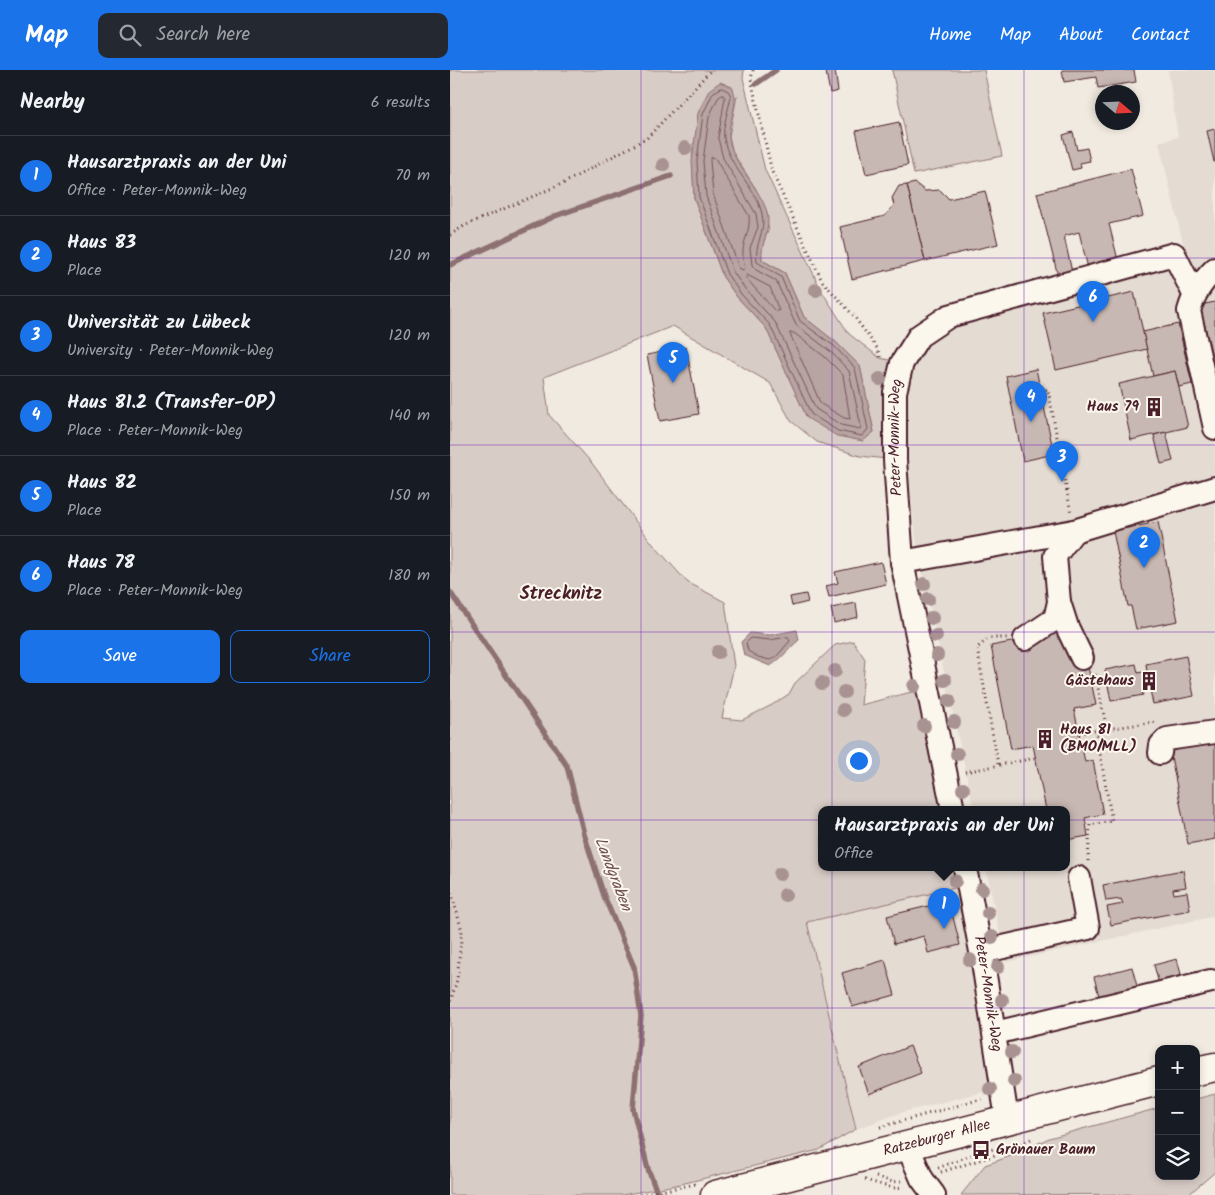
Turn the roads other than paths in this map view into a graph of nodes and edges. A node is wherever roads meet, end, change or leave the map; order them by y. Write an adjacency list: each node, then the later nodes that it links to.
1 (1215, 269): 2 (street)
2 (1194, 294): 3 (street); 6 (street, Peter-Monnik-Weg)
3 (1215, 428)
4 (1215, 488): 5 (street)
5 (1074, 530): 6 (street); 7 (street)
6 (902, 562): 12 (street, Peter-Monnik-Weg)
7 (1060, 616): 8 (street); 9 (street)
8 (1025, 639)
9 (1081, 656)
10 (1215, 732): 11 (street)
11 (1160, 753)
12 (952, 806)
13 (964, 871): 15 (street, Peter-Monnik-Weg)
14 (1079, 878): 15 (street)
15 (977, 960): 17 (street, Peter-Monnik-Weg)
16 (1212, 981): 17 (street)
17 (995, 1033): 21 (street, Peter-Monnik-Weg)
18 (1215, 1067): 19 (main road)
19 (1200, 1071)
20 (1155, 1082): 21 (main road, Ratzeburger Allee)
21 (1007, 1120): 22 (main road, Ratzeburger Allee)
22 (907, 1145): 23 (street); 24 (main road, Ratzeburger Allee)
23 (928, 1187)
24 (715, 1195)

